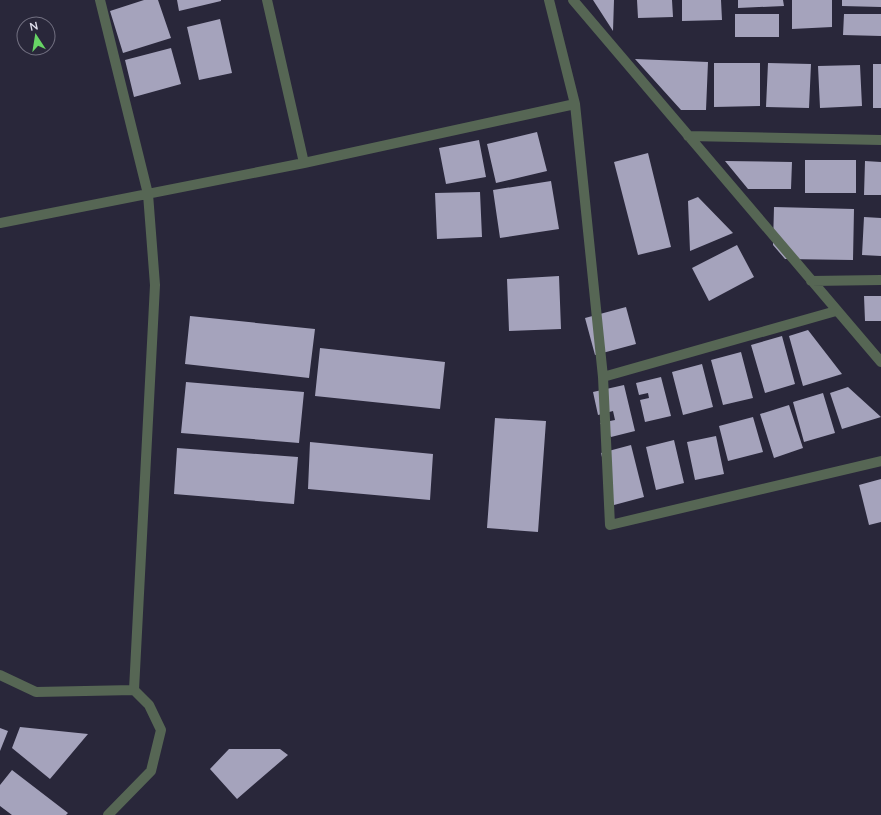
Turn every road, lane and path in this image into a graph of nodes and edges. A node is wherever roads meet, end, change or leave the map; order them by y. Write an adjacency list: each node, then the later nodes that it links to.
1 (100, 0): 9 (street)
2 (267, 0): 8 (street)
3 (549, 0): 5 (street)
4 (573, 0): 6 (street)
5 (575, 104): 8 (street); 15 (street)
6 (688, 136): 7 (street); 12 (street)
7 (881, 140)
8 (304, 163): 9 (street)
9 (148, 194): 10 (street); 18 (street)
10 (0, 222)
11 (881, 280): 12 (street)
12 (811, 281): 13 (street)
13 (836, 311): 14 (street); 15 (street)
14 (881, 362)
15 (603, 377): 16 (street)
16 (881, 461)
17 (0, 675): 18 (street)
18 (134, 690): 19 (street)
19 (108, 815)

